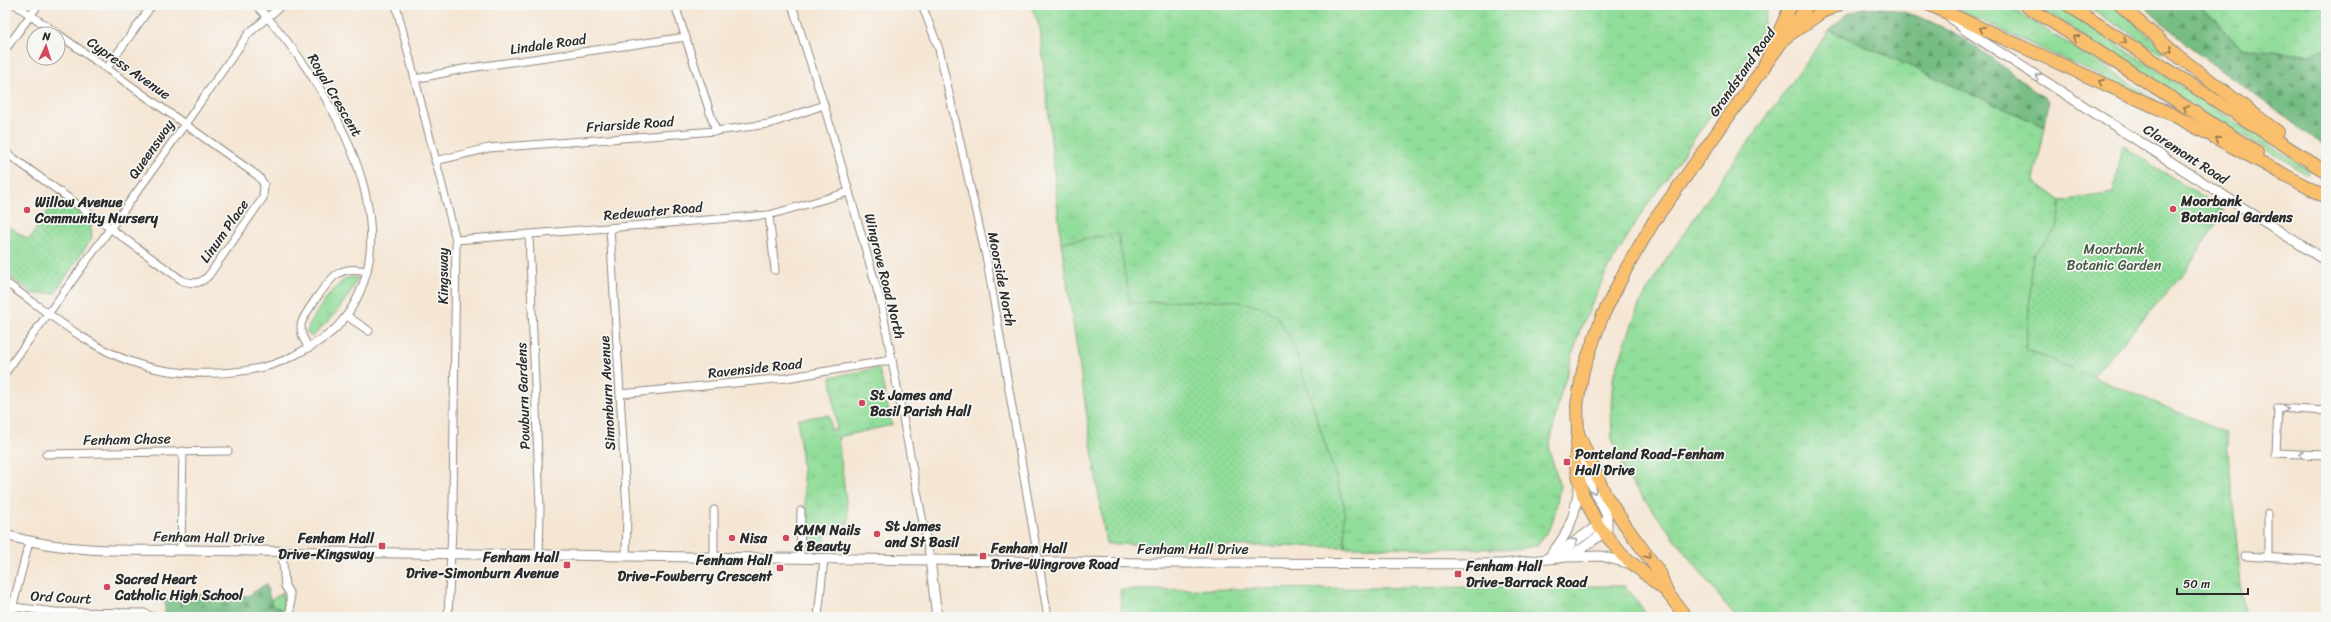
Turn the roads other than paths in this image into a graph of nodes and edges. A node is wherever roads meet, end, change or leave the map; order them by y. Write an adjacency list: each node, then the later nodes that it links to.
1 (16, 5): 17 (street, Cypress Avenue)
2 (38, 5): 17 (street)
3 (152, 5): 24 (street)
4 (256, 5): 18 (street, Royal Crescent)
5 (282, 5): 18 (street, Queensway)
6 (396, 5): 26 (street, Kingsway)
7 (675, 5): 21 (street)
8 (792, 5): 27 (street, Wingrove Road North)
9 (922, 5): 80 (street, Moorside North)
10 (1791, 5): 25 (main road)
11 (1808, 5): 20 (main road, Grandstand Road)
12 (1838, 5): 20 (main road)
13 (2025, 5): 35 (main road, one-way to 13)
14 (2068, 5): 33 (main road, one-way to 33)
15 (2120, 5): 32 (main road, one-way to 32)
16 (1935, 7): 35 (main road, one-way to 16); 41 (street, Claremont Road, one-way to 16)
17 (30, 15): 19 (street, Cypress Avenue); 23 (street)
18 (268, 17): 28 (street, Queensway); 43 (street, Royal Crescent)
19 (46, 26)
20 (1786, 36): 25 (main road, Grandstand Road)
21 (686, 37): 26 (street, Lindale Road); 29 (street)
22 (66, 40): 24 (street, Cypress Avenue)
23 (5, 50)
24 (107, 68): 28 (street, Cypress Avenue)
25 (1762, 73): 53 (main road, Grandstand Road)
26 (415, 79): 31 (street, Kingsway)
27 (824, 105): 29 (street, Friarside Road); 34 (street, Wingrove Road North)
28 (185, 123): 37 (street, Queensway); 37 (street, Linum Place)
29 (716, 131): 31 (street, Friarside Road)
30 (5, 152): 37 (street)
31 (435, 161): 40 (street, Kingsway)
32 (2326, 168)
33 (2326, 172)
34 (849, 192): 36 (street, Redewater Road); 49 (street, Wingrove Road North)
35 (2326, 196)
36 (769, 215): 38 (street, Redewater Road); 42 (street)
37 (110, 228): 45 (street, Queensway)
38 (610, 228): 39 (street, Redewater Road); 51 (street, Simonburn Avenue)
39 (529, 234): 40 (street, Redewater Road); 69 (street, Powburn Gardens)
40 (456, 240): 68 (street, Kingsway)
41 (2326, 261)
42 (774, 270)
43 (366, 271): 46 (street, Royal Crescent); 48 (street)
44 (5, 282): 45 (street, Royal Crescent)
45 (49, 313): 48 (street, Royal Crescent); 50 (street, Queensway)
46 (347, 316): 47 (street); 48 (street, Royal Crescent)
47 (369, 332)
48 (309, 348)
49 (892, 360): 51 (street, Ravenside Road); 77 (street, Wingrove Road North)
50 (5, 373)
51 (620, 394): 71 (street, Simonburn Avenue)
52 (2326, 411): 57 (street, one-way to 52)
53 (1579, 437): 58 (main road, Grandstand Road); 62 (main road); 63 (street, one-way to 63)
54 (183, 451): 55 (street); 56 (street, Fenham Chase); 66 (street, Fenham Chase)
55 (228, 451)
56 (46, 454)
57 (2326, 455)
58 (1579, 485): 63 (main road, Grandstand Road); 78 (street)
59 (714, 510): 74 (street)
60 (801, 511): 75 (street)
61 (2268, 514): 73 (street)
62 (1625, 525): 63 (street); 82 (main road, one-way to 82)
63 (1604, 526): 72 (street, Fenham Hall Drive); 78 (street, Fenham Hall Drive, one-way to 63); 81 (main road, Grandstand Road)
64 (5, 535): 65 (street, Fenham Hall Drive)
65 (29, 542): 66 (street, Fenham Hall Drive); 83 (street)
66 (181, 550): 67 (street, Fenham Hall Drive)
67 (282, 552): 68 (street, Fenham Hall Drive); 86 (street)
68 (451, 554): 69 (street, Fenham Hall Drive); 87 (street, Kingsway)
69 (539, 556): 71 (street, Fenham Hall Drive)
70 (2245, 556): 73 (street)
71 (626, 557): 74 (street, Fenham Hall Drive)
72 (1567, 557): 78 (street, Fenham Hall Drive); 81 (street)
73 (2268, 557): 79 (street)
74 (714, 558): 75 (street, Fenham Hall Drive)
75 (800, 559): 76 (street, Fenham Hall Drive)
76 (824, 559): 77 (street, Fenham Hall Drive); 88 (street)
77 (930, 559): 80 (street, Fenham Hall Drive); 89 (street)
78 (1545, 559): 80 (street, Fenham Hall Drive)
79 (2326, 561)
80 (1040, 562): 90 (street, Moorside North)
81 (1634, 566): 82 (main road, Grandstand Road)
82 (1666, 591): 91 (main road)
83 (13, 607): 84 (street); 85 (street, Ord Court)
84 (10, 617)
85 (153, 617)
86 (291, 617)
87 (448, 617)
88 (818, 617)
89 (937, 617)
90 (1048, 617)
91 (1686, 617)

